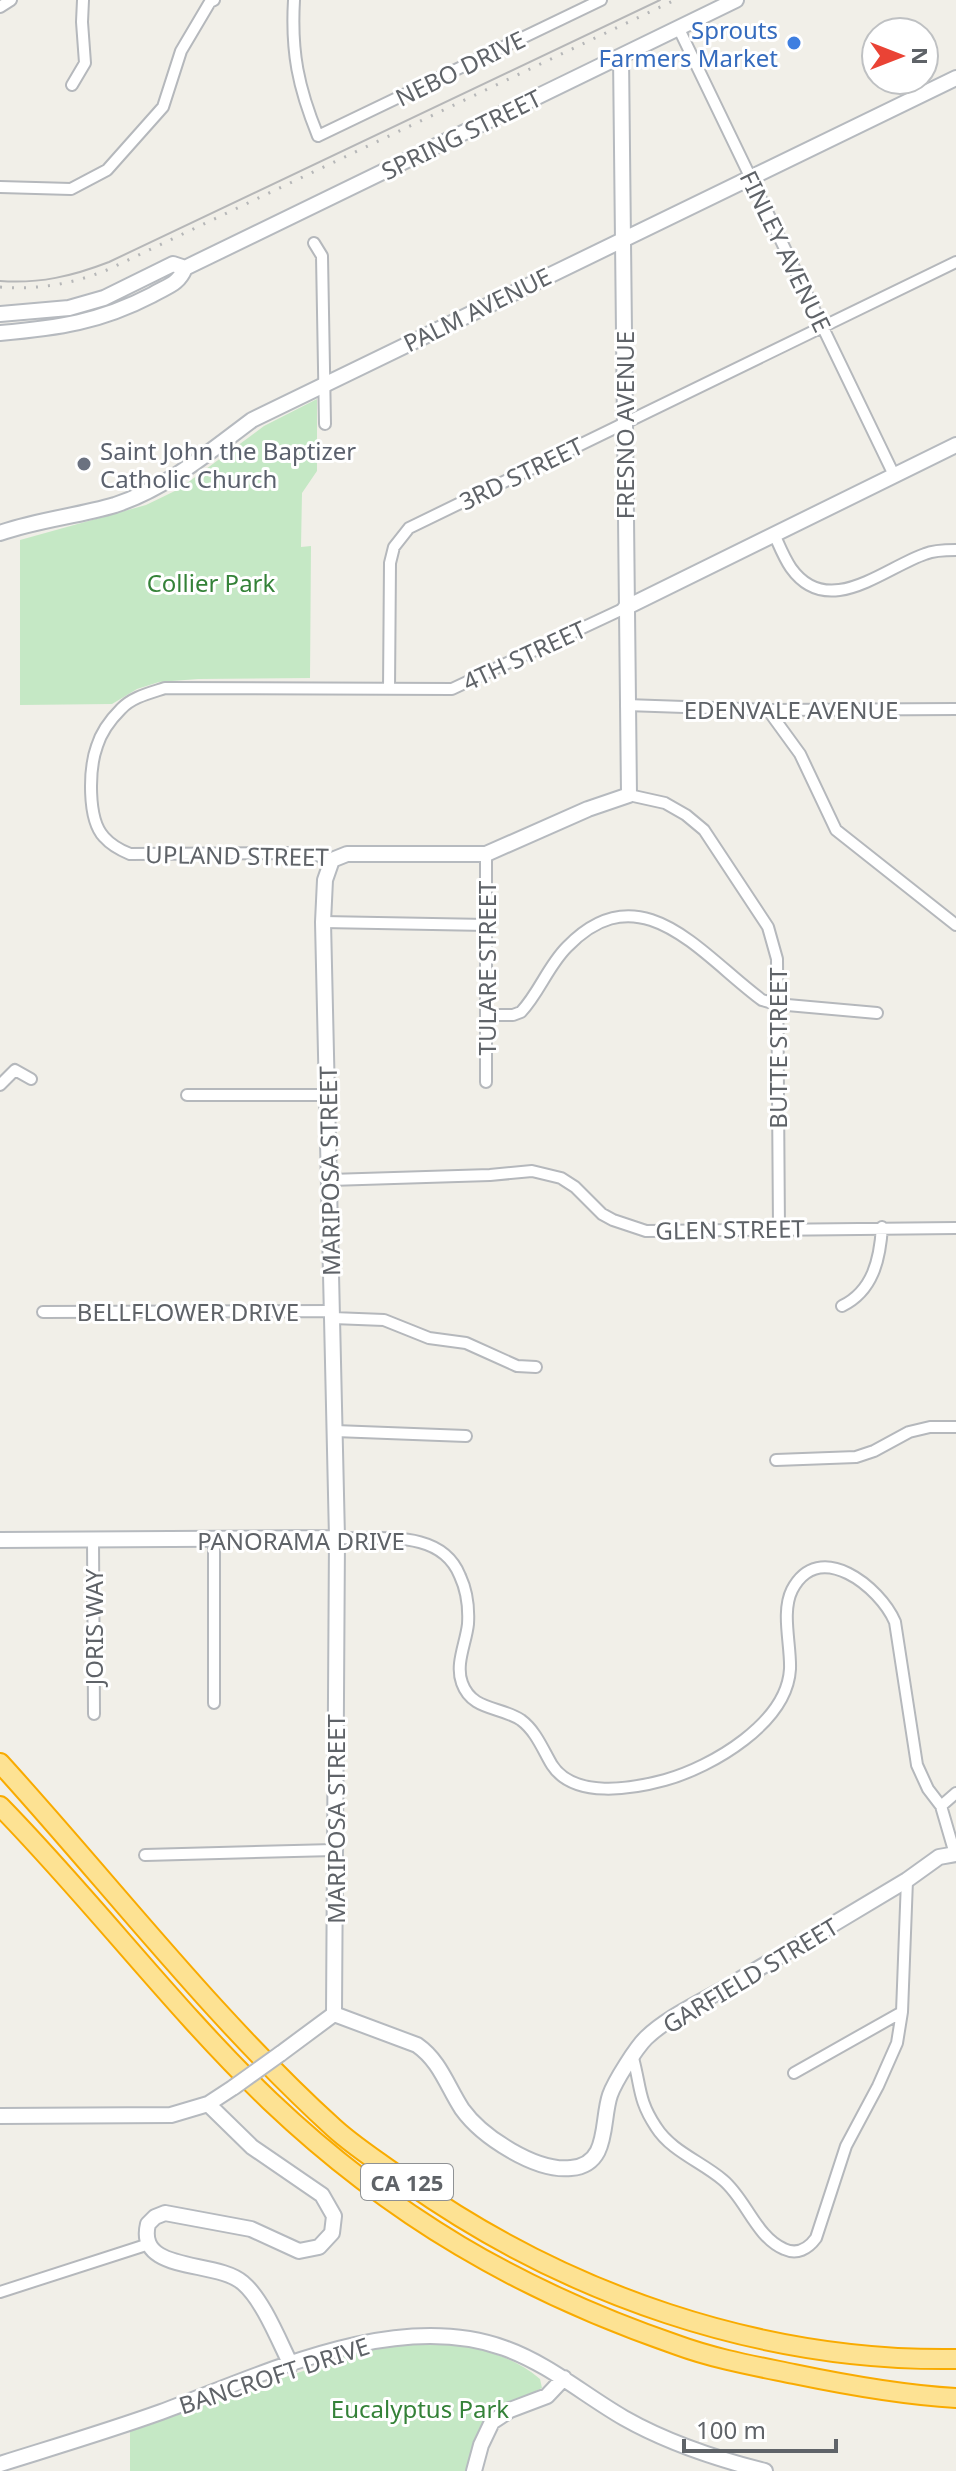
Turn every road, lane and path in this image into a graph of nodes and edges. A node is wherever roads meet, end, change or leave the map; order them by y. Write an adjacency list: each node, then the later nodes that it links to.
1 (11, 0): 7 (street)
2 (83, 0): 11 (street)
3 (294, 0): 4 (street, NEBO DRIVE)
4 (601, 0)
5 (736, 0): 8 (street, SPRING STREET)
6 (211, 1): 13 (street)
7 (0, 7)
8 (678, 27): 9 (street, SPRING STREET); 12 (street, FINLEY AVENUE)
9 (621, 56): 14 (street, FRESNO AVENUE); 17 (street, SPRING STREET)
10 (956, 78): 12 (street, PALM AVENUE)
11 (72, 85)
12 (750, 176): 14 (street, PALM AVENUE); 19 (street, FINLEY AVENUE)
13 (0, 187)
14 (623, 238): 21 (street, PALM AVENUE); 22 (street, FRESNO AVENUE)
15 (314, 243): 21 (street)
16 (956, 262): 19 (street, 3RD STREET)
17 (185, 268): 18 (street, SPRING STREET); 20 (street, SPRING STREET)
18 (0, 314)
19 (823, 327): 22 (street, 3RD STREET); 25 (street, FINLEY AVENUE)
20 (0, 333)
21 (324, 384): 23 (street); 26 (street, PALM AVENUE)
22 (624, 423): 29 (street, FRESNO AVENUE); 30 (street, 3RD STREET)
23 (325, 424)
24 (956, 445): 25 (street, 4TH STREET)
25 (894, 475): 27 (street, 4TH STREET)
26 (0, 533)
27 (774, 534): 28 (street); 29 (street, 4TH STREET)
28 (956, 550)
29 (625, 608): 30 (street, 4TH STREET); 31 (street, FRESNO AVENUE)
30 (389, 689): 35 (street, 4TH STREET)
31 (626, 705): 33 (street, EDENVALE AVENUE); 34 (street, FRESNO AVENUE)
32 (956, 709): 33 (street, EDENVALE AVENUE)
33 (768, 710): 40 (street)
34 (629, 795): 36 (street, UPLAND STREET); 41 (street, BUTTE STREET)
35 (93, 813): 37 (street, UPLAND STREET)
36 (486, 854): 37 (street, UPLAND STREET); 39 (street, TULARE STREET)
37 (332, 860): 38 (street, MARIPOSA STREET)
38 (323, 922): 39 (street); 48 (street, MARIPOSA STREET)
39 (487, 925): 43 (street, TULARE STREET)
40 (956, 925)
41 (776, 1004): 42 (street); 43 (street); 52 (street, BUTTE STREET)
42 (877, 1013)
43 (486, 1015): 45 (street, TULARE STREET)
44 (31, 1079): 46 (street)
45 (486, 1082)
46 (0, 1085)
47 (187, 1095): 48 (street)
48 (327, 1095): 49 (street, MARIPOSA STREET)
49 (330, 1180): 52 (street, GLEN STREET); 55 (street, MARIPOSA STREET)
50 (882, 1227): 51 (street, GLEN STREET); 52 (street, GLEN STREET); 53 (street)
51 (956, 1228)
52 (779, 1229)
53 (842, 1306)
54 (43, 1312): 55 (street, BELLFLOWER DRIVE)
55 (333, 1315): 56 (street, BELLFLOWER DRIVE); 58 (street, MARIPOSA STREET)
56 (536, 1367)
57 (956, 1427): 60 (street)
58 (335, 1431): 59 (street); 61 (street, MARIPOSA STREET)
59 (466, 1436)
60 (776, 1460)
61 (337, 1538): 63 (street, PANORAMA DRIVE); 70 (street, PANORAMA DRIVE); 71 (street, MARIPOSA STREET)
62 (93, 1539): 63 (street, PANORAMA DRIVE); 64 (street, PANORAMA DRIVE); 66 (street, JORIS WAY)
63 (214, 1539): 65 (street)
64 (0, 1540)
65 (214, 1703)
66 (94, 1714)
67 (0, 1763): 83 (highway, CA 125)
68 (956, 1793): 70 (street)
69 (0, 1806): 86 (highway, CA 125)
70 (941, 1806): 72 (street, PANORAMA DRIVE)
71 (334, 1850): 73 (street); 76 (street, MARIPOSA STREET)
72 (956, 1854): 74 (street, GARFIELD STREET)
73 (145, 1855)
74 (907, 1880): 75 (street); 77 (street, GARFIELD STREET)
75 (902, 2012): 77 (street); 78 (street)
76 (334, 2014): 77 (street, GARFIELD STREET); 79 (street, bridge)
77 (633, 2058)
78 (794, 2073)
79 (208, 2104): 80 (street); 81 (street)
80 (0, 2116)
81 (149, 2244): 82 (street); 84 (street)
82 (0, 2292)
83 (956, 2359)
84 (291, 2365): 85 (street, BANCROFT DRIVE); 87 (street, BANCROFT DRIVE)
85 (564, 2378): 88 (street); 89 (street, BANCROFT DRIVE)
86 (956, 2398)
87 (0, 2464)
88 (474, 2471)
89 (765, 2471)

